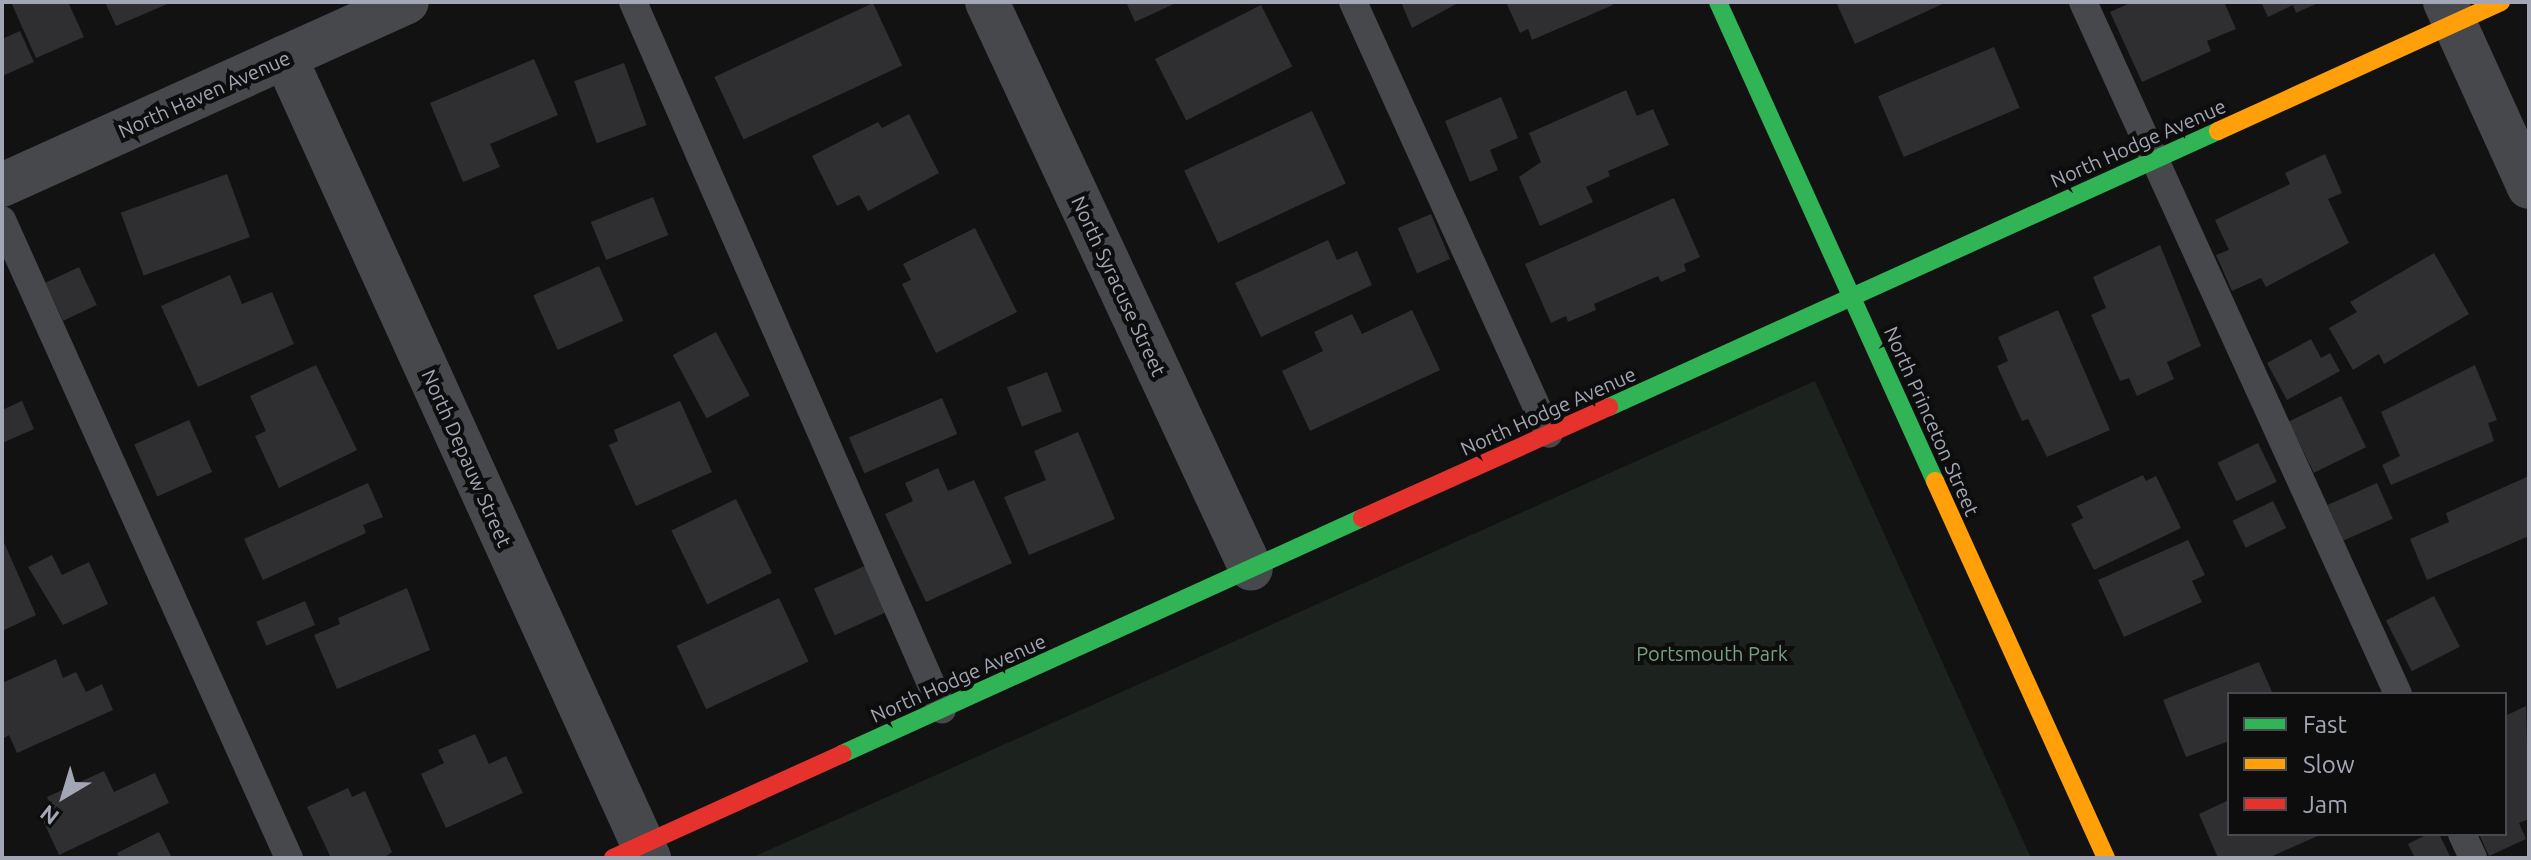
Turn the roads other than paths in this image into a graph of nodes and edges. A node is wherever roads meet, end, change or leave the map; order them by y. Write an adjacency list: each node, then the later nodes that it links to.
1 (407, 2): 9 (street, North Haven Avenue)
2 (633, 2): 18 (lane)
3 (987, 2): 16 (street, North Syracuse Street)
4 (1353, 2): 15 (lane)
5 (1718, 2): 14 (street, North Princeton Street)
6 (2083, 2): 10 (lane)
7 (2501, 2): 8 (street, North Hodge Avenue)
8 (2449, 12): 10 (street, North Hodge Avenue); 12 (street)
9 (285, 57): 11 (street, North Haven Avenue); 20 (street, North Depauw Street)
10 (2155, 159): 14 (street, North Hodge Avenue); 17 (lane)
11 (2, 185)
12 (2529, 187)
13 (2, 220): 21 (lane)
14 (1852, 297): 15 (street, North Hodge Avenue); 22 (street, North Princeton Street)
15 (1549, 434): 16 (street, North Hodge Avenue)
16 (1251, 569): 18 (street, North Hodge Avenue)
17 (2397, 692)
18 (942, 709): 20 (street, North Hodge Avenue)
19 (2463, 836): 23 (lane)
20 (635, 853)
21 (289, 858)
22 (2106, 858)
23 (2473, 858)

